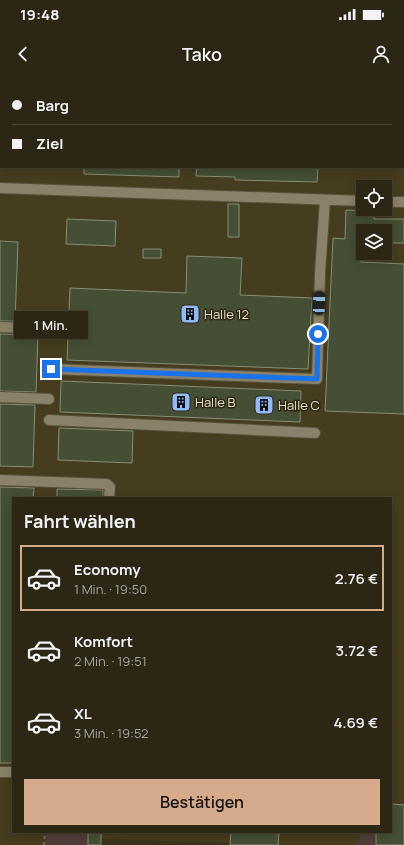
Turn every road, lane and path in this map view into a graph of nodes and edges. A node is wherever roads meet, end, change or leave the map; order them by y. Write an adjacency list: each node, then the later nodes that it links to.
1 (0, 188): 2 (lane)
2 (325, 200): 3 (lane); 8 (lane)
3 (356, 201)
4 (392, 202): 5 (lane)
5 (404, 202)
6 (0, 327): 7 (lane)
7 (52, 328)
8 (51, 369)
9 (0, 397): 10 (lane)
10 (49, 399)
11 (49, 420): 12 (lane)
12 (315, 433)
13 (0, 480): 14 (lane)
14 (109, 497)
15 (0, 772): 16 (lane)
16 (12, 772)
17 (45, 833): 18 (path)
18 (44, 845)

